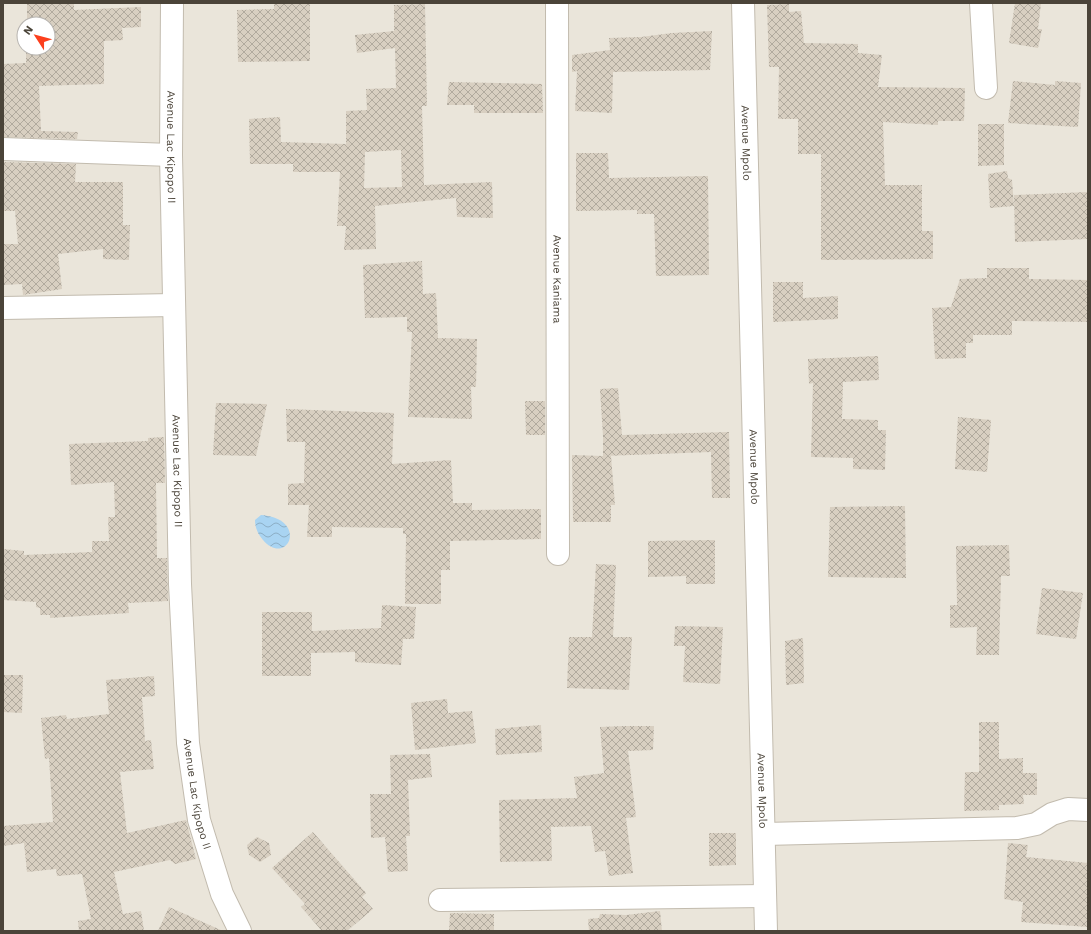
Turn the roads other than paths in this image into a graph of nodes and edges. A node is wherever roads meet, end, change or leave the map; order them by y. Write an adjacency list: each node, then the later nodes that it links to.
1 (172, 3): 7 (street, Avenue Lac Kipopo II)
2 (557, 3): 10 (street, Avenue Kaniama)
3 (743, 3): 12 (street, Avenue Mpolo)
4 (981, 3): 5 (street)
5 (986, 88)
6 (3, 149): 7 (street)
7 (171, 155): 8 (street, Avenue Lac Kipopo II)
8 (174, 305): 9 (street); 15 (street, Avenue Lac Kipopo II)
9 (3, 308)
10 (558, 554)
11 (1088, 810): 12 (street)
12 (764, 834): 13 (street, Avenue Mpolo)
13 (765, 896): 14 (street); 16 (street, Avenue Mpolo)
14 (440, 900)
15 (240, 931)
16 (766, 931)

